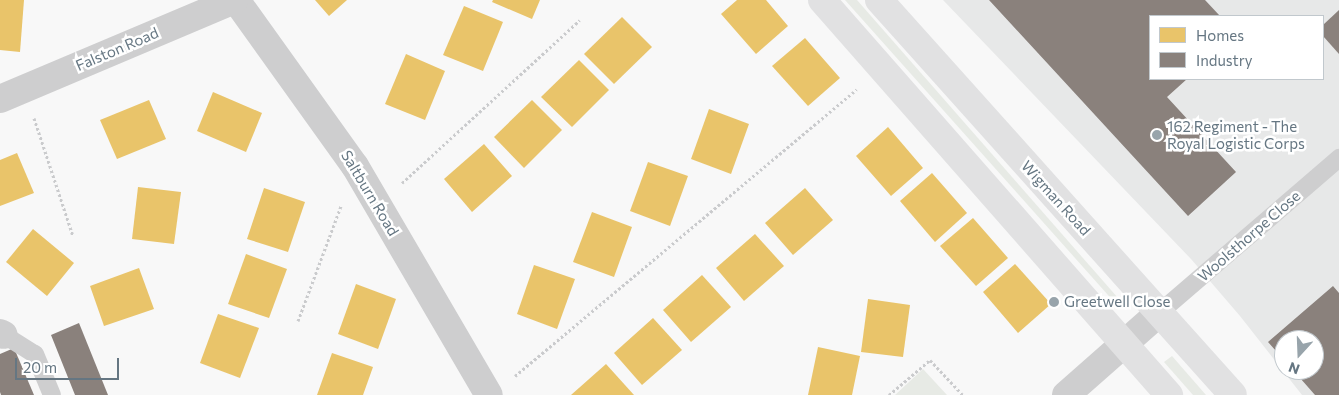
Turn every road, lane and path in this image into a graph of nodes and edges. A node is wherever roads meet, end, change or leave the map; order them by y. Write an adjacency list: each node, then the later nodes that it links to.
1 (235, 0): 6 (street, Falston Road); 8 (street, Saltburn Road)
2 (822, 0): 14 (street)
3 (879, 0): 11 (street, Wigman Road)
4 (580, 20): 9 (path)
5 (862, 85): 15 (path)
6 (12, 94): 10 (path)
7 (1339, 158): 11 (lane, Woolsthorpe Close)
8 (355, 166): 9 (street, Saltburn Road); 12 (path)
9 (377, 205): 15 (street, Saltburn Road)
10 (74, 236)
11 (1158, 313): 14 (street); 21 (street, Wigman Road)
12 (298, 321)
13 (2, 334): 16 (lane)
14 (1122, 343): 19 (street); 20 (street)
15 (498, 389)
16 (52, 395)
17 (889, 395): 18 (path)
18 (963, 395)
19 (1066, 395)
20 (1169, 395)
21 (1233, 395)

